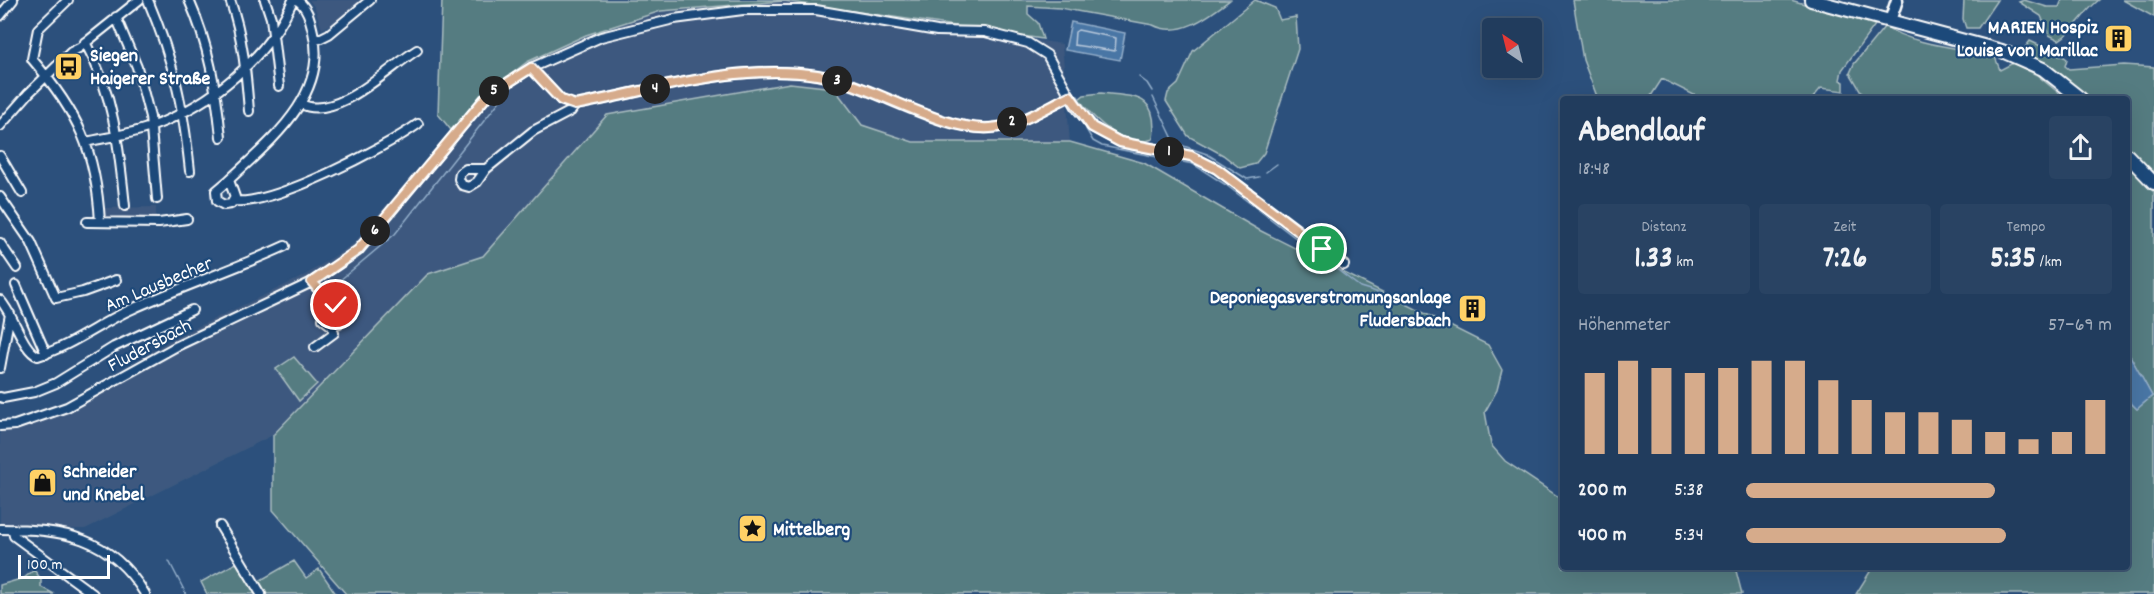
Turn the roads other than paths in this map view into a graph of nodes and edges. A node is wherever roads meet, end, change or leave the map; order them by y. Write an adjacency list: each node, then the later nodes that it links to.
1 (13, 0): 12 (street)
2 (68, 0): 21 (street)
3 (139, 0): 13 (street)
4 (148, 0): 29 (street)
5 (189, 0): 23 (street)
6 (230, 0): 19 (street)
7 (265, 0): 15 (street)
8 (295, 0): 15 (street); 16 (street)
9 (370, 0): 16 (street)
10 (1810, 0): 14 (main road)
11 (1897, 0): 14 (street)
12 (0, 16)
13 (116, 17): 17 (street); 32 (street)
14 (1890, 21): 25 (main road)
15 (273, 37): 19 (street); 22 (street)
16 (315, 41): 26 (street)
17 (82, 45): 21 (street); 33 (street)
18 (417, 50): 26 (street)
19 (246, 67): 23 (street); 28 (street)
20 (531, 68): 24 (street, Fludersbach); 27 (street); 55 (street, Fludersbach)
21 (48, 76): 31 (street); 35 (street)
22 (279, 86)
23 (216, 91): 29 (street); 34 (street)
24 (1070, 96): 27 (street); 52 (street, Fludersbach)
25 (2077, 96)
26 (301, 104): 40 (street)
27 (575, 105): 38 (street)
28 (249, 111)
29 (184, 112): 32 (street); 39 (street)
30 (418, 124): 45 (street)
31 (0, 126)
32 (152, 127): 33 (street); 44 (street)
33 (118, 135): 35 (street); 46 (street)
34 (221, 137)
35 (86, 142): 49 (street)
36 (0, 156): 42 (street)
37 (2130, 158): 41 (main road)
38 (486, 169)
39 (190, 171)
40 (229, 180): 45 (street); 45 (street)
41 (2154, 183)
42 (22, 193)
43 (0, 197): 54 (street)
44 (157, 199)
45 (234, 201)
46 (125, 206)
47 (187, 219): 49 (street)
48 (87, 222): 49 (street)
49 (100, 222)
50 (0, 243): 53 (street)
51 (285, 246): 63 (street, Am Lausbecher)
52 (1344, 265)
53 (17, 268)
54 (116, 280)
55 (312, 282): 58 (street); 66 (street, Fludersbach)
56 (16, 285): 63 (street)
57 (0, 300): 60 (street)
58 (326, 307): 61 (street); 61 (street)
59 (192, 310): 65 (street)
60 (10, 314): 63 (street); 64 (street)
61 (332, 326): 62 (street)
62 (315, 347)
63 (46, 354)
64 (0, 368)
65 (0, 397)
66 (0, 426)
67 (220, 526): 72 (street)
68 (0, 529): 69 (street)
69 (13, 529): 70 (street); 71 (street)
70 (93, 594)
71 (145, 594)
72 (261, 594)

